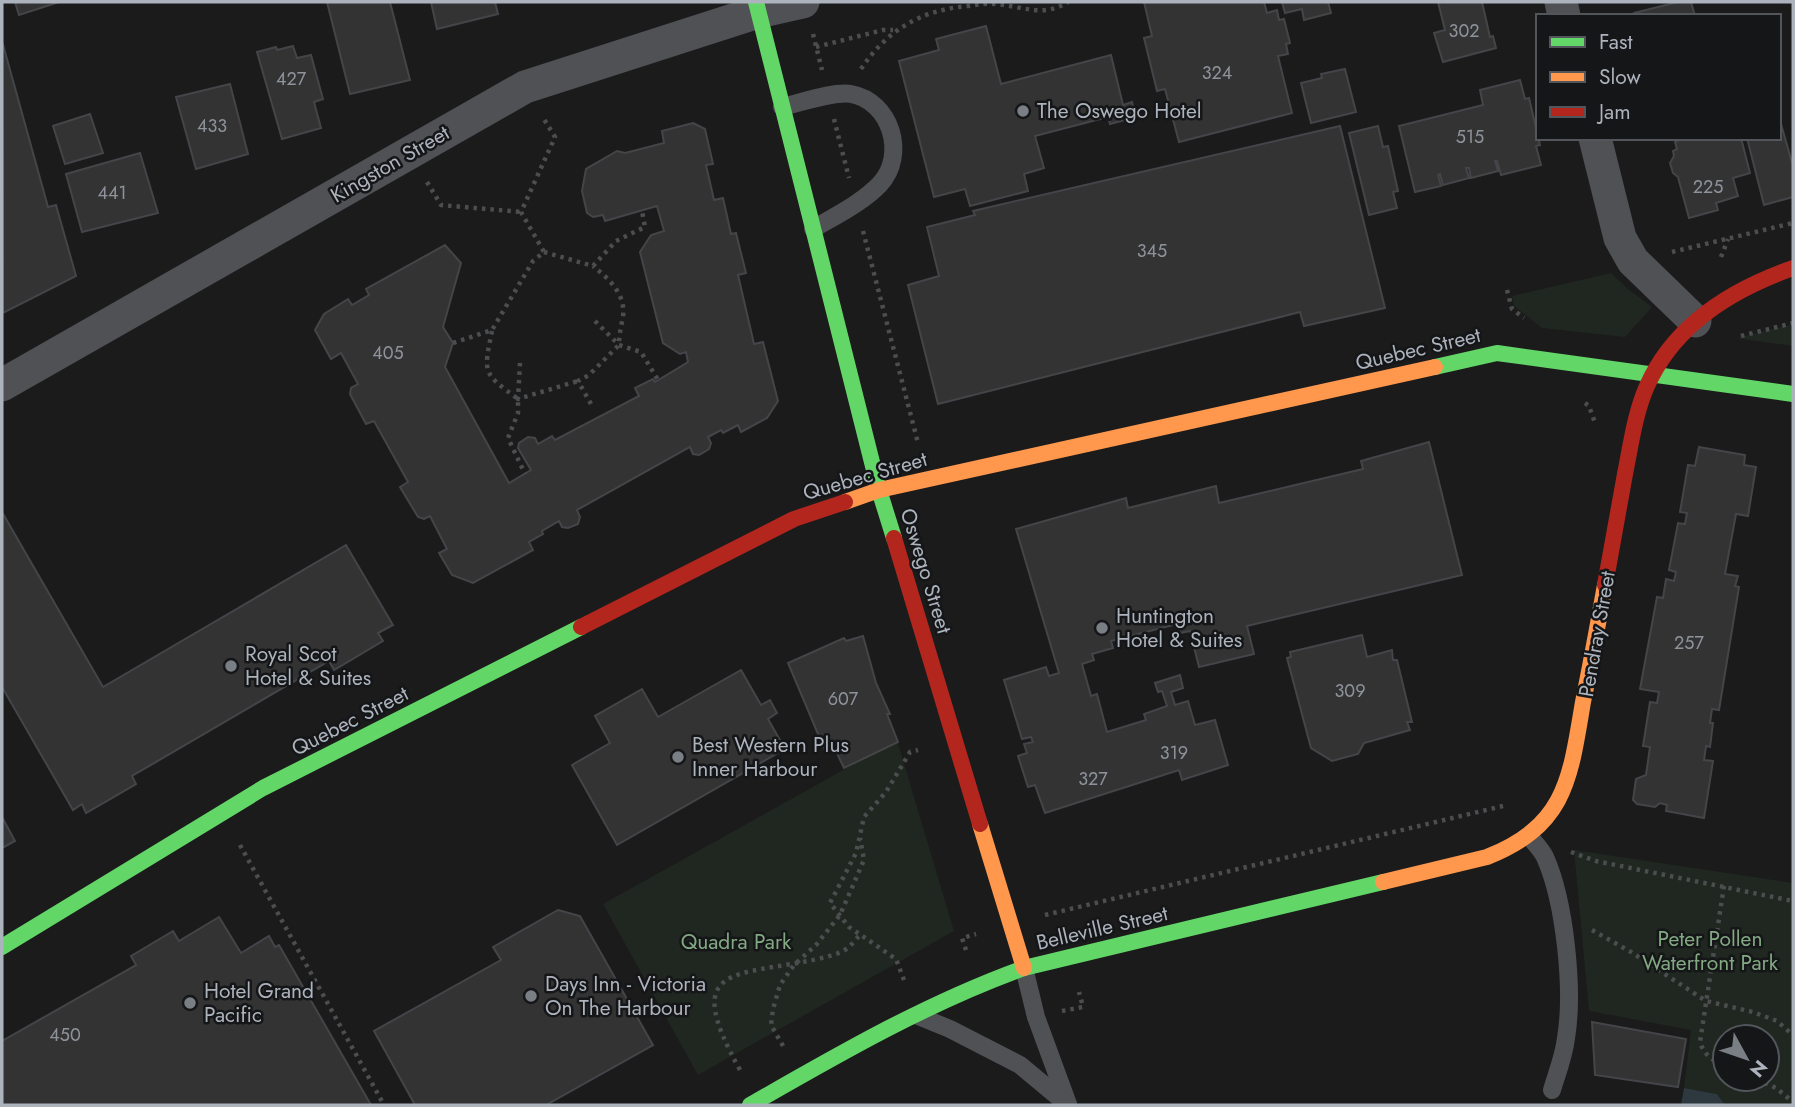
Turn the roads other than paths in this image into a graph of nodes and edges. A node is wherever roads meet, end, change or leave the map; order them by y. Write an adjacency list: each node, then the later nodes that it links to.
1 (803, 2): 2 (street, Kingston Street)
2 (757, 7): 3 (street, Oswego Street); 9 (street, Kingston Street)
3 (782, 107): 5 (street, Oswego Street); 5 (lane)
4 (1595, 140): 7 (street)
5 (813, 229): 11 (street, Oswego Street)
6 (1793, 268): 7 (street)
7 (1695, 321): 8 (street)
8 (1652, 375): 10 (street, Quebec Street); 11 (street, Quebec Street); 12 (street, Pendray Street)
9 (2, 385)
10 (1793, 394)
11 (879, 490): 14 (street, Quebec Street); 15 (street, Oswego Street)
12 (1529, 836): 13 (street, Pendray Street); 17 (lane)
13 (1487, 857): 15 (street, Belleville Street)
14 (2, 947)
15 (1024, 968): 16 (street, Belleville Street); 19 (lane, Oswego Street)
16 (914, 1014): 18 (street, Belleville Street); 19 (lane)
17 (1552, 1090)
18 (754, 1103)
19 (1068, 1105)

